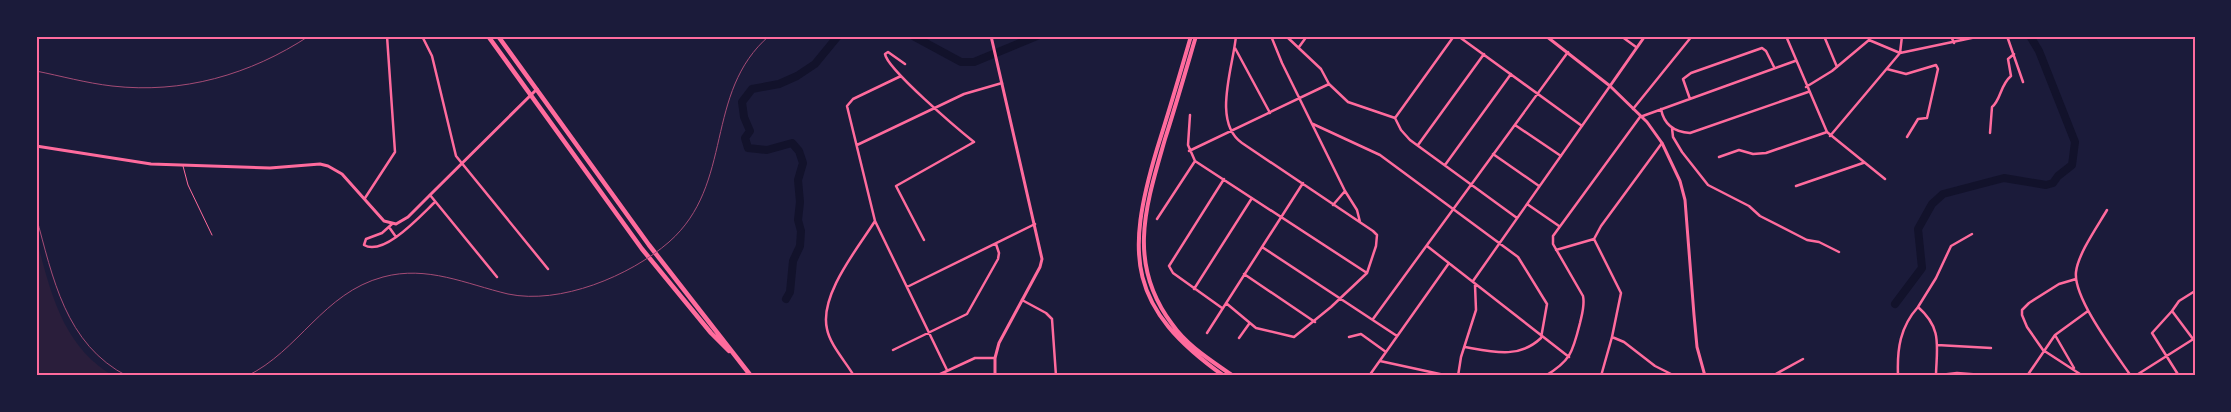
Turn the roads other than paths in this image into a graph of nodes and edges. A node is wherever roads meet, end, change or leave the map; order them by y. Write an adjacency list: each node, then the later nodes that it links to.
1 (387, 36): 87 (street)
2 (422, 36): 76 (street)
3 (488, 36): 47 (main road)
4 (498, 36): 44 (main road)
5 (991, 36): 40 (street)
6 (1191, 36): 165 (main road)
7 (1196, 36): 166 (main road)
8 (1236, 36): 25 (street)
9 (1271, 36): 48 (street)
10 (1286, 36): 26 (street)
11 (1308, 36): 26 (street)
12 (1456, 36): 30 (street); 56 (street)
13 (1546, 36): 28 (street)
14 (1621, 36): 27 (street)
15 (1645, 36): 27 (street)
16 (1692, 36): 51 (street)
17 (1786, 36): 32 (street)
18 (1824, 36): 34 (street)
19 (1902, 36): 29 (street)
20 (1951, 36): 24 (street)
21 (1981, 36): 24 (street)
22 (2007, 36): 31 (street)
23 (1869, 38): 29 (street); 34 (street)
24 (1954, 43): 29 (street)
25 (1234, 46): 53 (street); 61 (street)
26 (1300, 47): 41 (street)
27 (1636, 47): 42 (street)
28 (1568, 52): 42 (street); 46 (street)
29 (1900, 53): 36 (street)
30 (1484, 54): 37 (street); 68 (street)
31 (2014, 54): 39 (street); 63 (street)
32 (1795, 60): 35 (street); 43 (street)
33 (905, 64): 38 (street)
34 (1837, 67): 43 (street)
35 (1774, 68): 49 (street); 49 (street)
36 (1887, 69): 64 (street); 65 (street)
37 (1511, 74): 46 (street); 77 (street)
38 (901, 76): 50 (street); 67 (street)
39 (2023, 82)
40 (1002, 84): 50 (street); 100 (street)
41 (1329, 84): 48 (street); 56 (street)
42 (1610, 86): 51 (street); 59 (street)
43 (1806, 87): 45 (street)
44 (537, 89): 47 (street); 151 (main road)
45 (1808, 92): 60 (street); 62 (street)
46 (1538, 93): 58 (street); 59 (street)
47 (531, 95): 76 (street); 151 (main road)
48 (1300, 98): 53 (street); 57 (street)
49 (1690, 99): 52 (street)
50 (935, 108): 67 (street); 107 (street)
51 (1633, 109): 55 (street)
52 (1660, 110): 55 (street); 60 (street)
53 (1270, 113): 61 (street)
54 (1190, 115): 70 (street)
55 (1640, 117): 66 (street); 101 (street)
56 (1395, 118): 68 (street)
57 (1313, 124): 85 (street); 92 (street)
58 (1515, 124): 71 (street); 72 (street)
59 (1583, 126): 72 (street)
60 (1672, 128): 113 (street)
61 (1230, 132): 70 (street); 81 (street)
62 (1826, 132): 64 (street); 73 (street)
63 (1990, 133)
64 (1830, 136): 75 (street)
65 (1906, 137)
66 (1662, 143): 106 (street); 173 (street)
67 (856, 145): 97 (street)
68 (1418, 145): 77 (street)
69 (36, 146): 78 (street)
70 (1190, 151): 74 (street)
71 (1493, 154): 82 (street); 83 (street)
72 (1562, 156): 83 (street)
73 (1719, 157)
74 (1195, 161): 80 (street); 96 (street)
75 (1863, 163): 79 (street); 84 (street)
76 (462, 164): 86 (street); 115 (street)
77 (1445, 165): 82 (street)
78 (183, 166): 87 (street); 104 (lane)
79 (1885, 179)
80 (1224, 180): 88 (street); 123 (street)
81 (1303, 183): 91 (street); 94 (street)
82 (1471, 184): 92 (street); 95 (street)
83 (1539, 186): 90 (street)
84 (1796, 186)
85 (1345, 191): 91 (street); 98 (street)
86 (430, 196): 89 (street); 99 (street)
87 (364, 198): 99 (street)
88 (1252, 198): 94 (street); 123 (street)
89 (435, 202): 105 (street); 118 (street)
90 (1527, 204): 95 (street); 101 (street)
91 (1333, 205): 98 (street)
92 (1453, 209): 108 (street); 110 (street)
93 (2107, 210): 119 (street)
94 (1281, 216): 111 (street); 116 (street)
95 (1517, 218): 108 (street)
96 (1157, 219)
97 (874, 221): 122 (street); 161 (street)
98 (1360, 222): 116 (street)
99 (392, 224): 102 (street)
100 (1035, 224): 109 (street); 126 (street)
101 (1559, 226): 112 (street)
102 (389, 228): 105 (street); 105 (street)
103 (1972, 234): 128 (street)
104 (212, 235)
105 (396, 237)
106 (1594, 239): 112 (street); 140 (street)
107 (924, 240)
108 (1500, 242): 120 (street); 142 (street)
109 (996, 244): 122 (street); 135 (street)
110 (1427, 246): 114 (street); 132 (street)
111 (1262, 247): 117 (street); 125 (street)
112 (1556, 250): 152 (street)
113 (1839, 252)
114 (1450, 263): 120 (street); 139 (street)
115 (548, 269)
116 (1368, 273): 125 (street)
117 (1244, 274): 127 (street); 133 (street)
118 (496, 277)
119 (2076, 280): 130 (street); 148 (street)
120 (1472, 281): 121 (street)
121 (1475, 284): 142 (street); 145 (street)
122 (907, 287): 135 (street)
123 (1194, 289): 129 (street)
124 (2195, 291): 131 (street)
125 (1340, 298): 132 (street); 133 (street)
126 (1022, 300): 153 (street); 164 (street)
127 (1226, 303): 129 (street); 134 (street)
128 (1918, 307): 144 (street); 159 (street)
129 (1222, 308): 136 (street)
130 (2088, 311): 137 (street); 179 (street)
131 (2172, 311): 143 (street); 150 (street)
132 (1373, 319): 139 (street)
133 (1315, 322): 134 (street)
134 (1249, 324): 141 (street)
135 (929, 333): 147 (street); 156 (street)
136 (1207, 333)
137 (2054, 335): 148 (street); 157 (street)
138 (1349, 336): 149 (street)
139 (1397, 336): 149 (street)
140 (1612, 337): 171 (street); 172 (street)
141 (1239, 338)
142 (1541, 338): 145 (street); 152 (street)
143 (2194, 338): 150 (street)
144 (1937, 345): 146 (street); 158 (street)
145 (1465, 347): 169 (street)
146 (1991, 348)
147 (893, 350)
148 (2043, 350): 157 (street); 177 (street)
149 (1386, 352): 155 (street)
150 (2166, 356): 180 (street); 181 (street)
151 (736, 357): 160 (main road)
152 (1569, 357): 170 (street)
153 (995, 358): 156 (street); 163 (street)
154 (1803, 359): 174 (street)
155 (1380, 361): 167 (street); 168 (street)
156 (947, 370): 162 (street)
157 (2075, 371): 178 (street)
158 (1936, 374): 175 (street); 176 (street)
159 (1898, 375)
160 (751, 376)
161 (854, 376)
162 (936, 376)
163 (995, 376)
164 (1056, 376)
165 (1224, 376)
166 (1233, 376)
167 (1369, 376)
168 (1449, 376)
169 (1458, 376)
170 (1545, 376)
171 (1601, 376)
172 (1675, 376)
173 (1704, 376)
174 (1772, 376)
175 (1931, 376)
176 (1996, 376)
177 (2027, 376)
178 (2083, 376)
179 (2131, 376)
180 (2135, 376)
181 (2179, 376)

